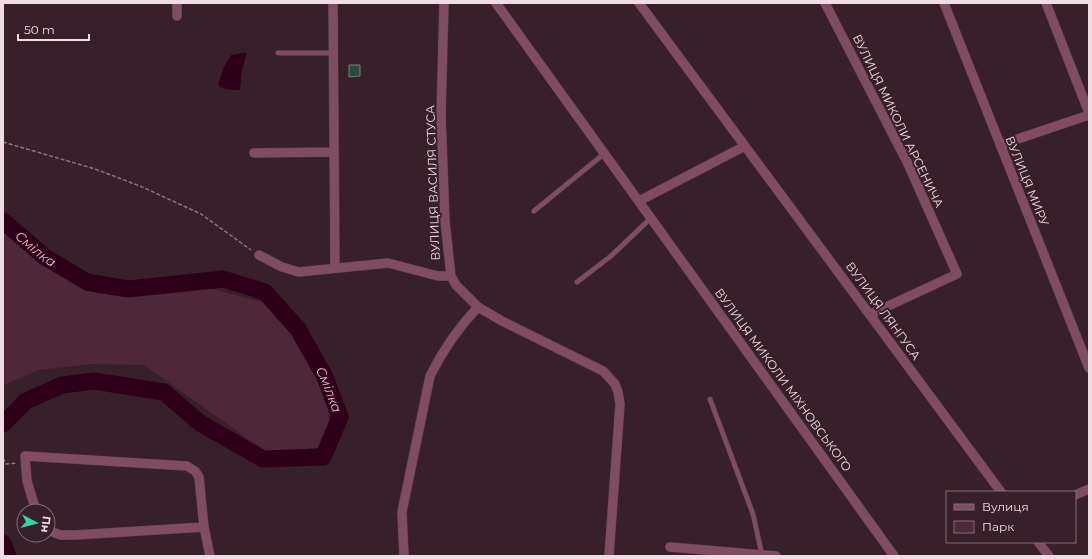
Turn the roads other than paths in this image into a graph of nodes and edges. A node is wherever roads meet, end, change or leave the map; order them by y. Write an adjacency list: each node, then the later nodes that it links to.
1 (178, 3): 9 (street)
2 (333, 3): 11 (street)
3 (444, 3): 23 (street, ВУЛИЦЯ ВАСИЛЯ СТУСА)
4 (496, 3): 17 (street, ВУЛИЦЯ МИКОЛИ МІХНОВСЬКОГО)
5 (639, 3): 14 (street, ВУЛИЦЯ ЛЯНГУСА)
6 (825, 3): 26 (street, ВУЛИЦЯ МИКОЛИ АРСЕНИЧА)
7 (944, 3): 13 (street, ВУЛИЦЯ МИРУ)
8 (1046, 3): 12 (street)
9 (177, 16)
10 (278, 53): 11 (lane)
11 (333, 53): 15 (street)
12 (1089, 114): 13 (street)
13 (1000, 145): 27 (street, ВУЛИЦЯ МИРУ)
14 (745, 146): 18 (street); 26 (street, ВУЛИЦЯ ЛЯНГУСА)
15 (334, 152): 16 (street); 22 (street)
16 (254, 153)
17 (605, 153): 18 (street, ВУЛИЦЯ МИКОЛИ МІХНОВСЬКОГО); 19 (lane)
18 (639, 201): 20 (street, ВУЛИЦЯ МИКОЛИ МІХНОВСЬКОГО)
19 (534, 211)
20 (651, 218): 24 (lane); 42 (street, ВУЛИЦЯ МИКОЛИ МІХНОВСЬКОГО)
21 (259, 255): 22 (street)
22 (334, 267): 23 (street)
23 (451, 276): 25 (street, ВУЛИЦЯ ВАСИЛЯ СТУСА)
24 (577, 282)
25 (478, 307): 39 (street); 40 (street, ВУЛИЦЯ ВАСИЛЯ СТУСА)
26 (871, 314): 30 (street, ВУЛИЦЯ ЛЯНГУСА)
27 (1089, 368)
28 (710, 400): 37 (lane)
29 (1089, 490): 31 (street)
30 (1000, 491)
31 (1076, 495)
32 (34, 503): 33 (street)
33 (204, 527): 34 (street); 38 (street)
34 (56, 533)
35 (1039, 543): 43 (street)
36 (670, 547): 37 (street)
37 (757, 555): 41 (street)
38 (210, 556)
39 (404, 556)
40 (608, 556)
41 (776, 556)
42 (894, 556)
43 (1048, 556)

